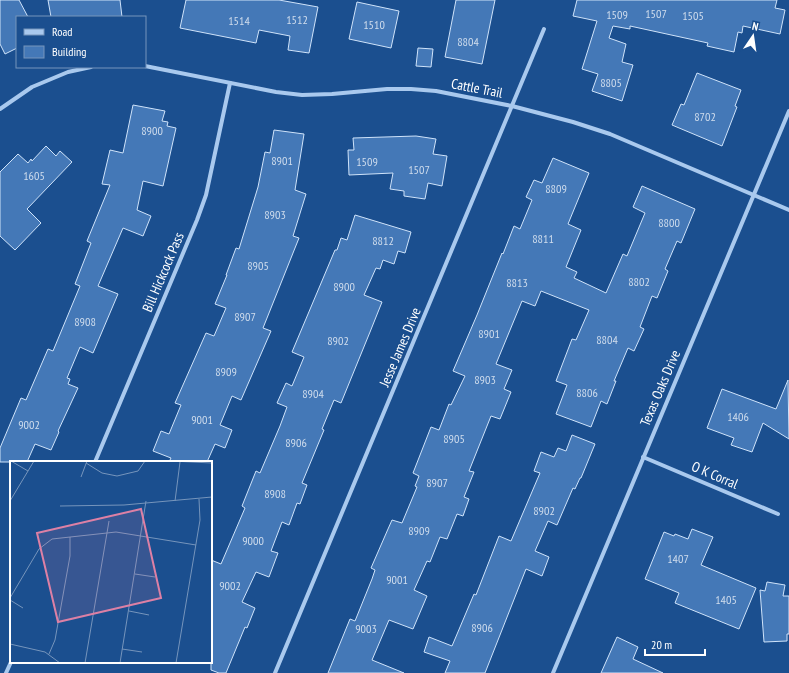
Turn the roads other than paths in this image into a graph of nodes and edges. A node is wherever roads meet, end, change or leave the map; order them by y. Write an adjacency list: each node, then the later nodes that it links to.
1 (544, 29): 5 (street, Jesse James Drive)
2 (146, 66): 4 (street, Cattle Trail)
3 (86, 68): 6 (street)
4 (230, 83): 5 (street, Cattle Trail); 11 (street, Bill Hickcock Pass)
5 (512, 106): 8 (street, Cattle Trail); 15 (street, Jesse James Drive)
6 (0, 108)
7 (789, 111): 8 (street, Texas Oaks Drive)
8 (754, 196): 9 (street, Cattle Trail); 10 (street, Texas Oaks Drive)
9 (789, 210)
10 (643, 457): 12 (street, O K Corral); 16 (street, Texas Oaks Drive)
11 (95, 461)
12 (778, 514)
13 (11, 663): 14 (street)
14 (6, 673)
15 (275, 673)
16 (553, 673)

